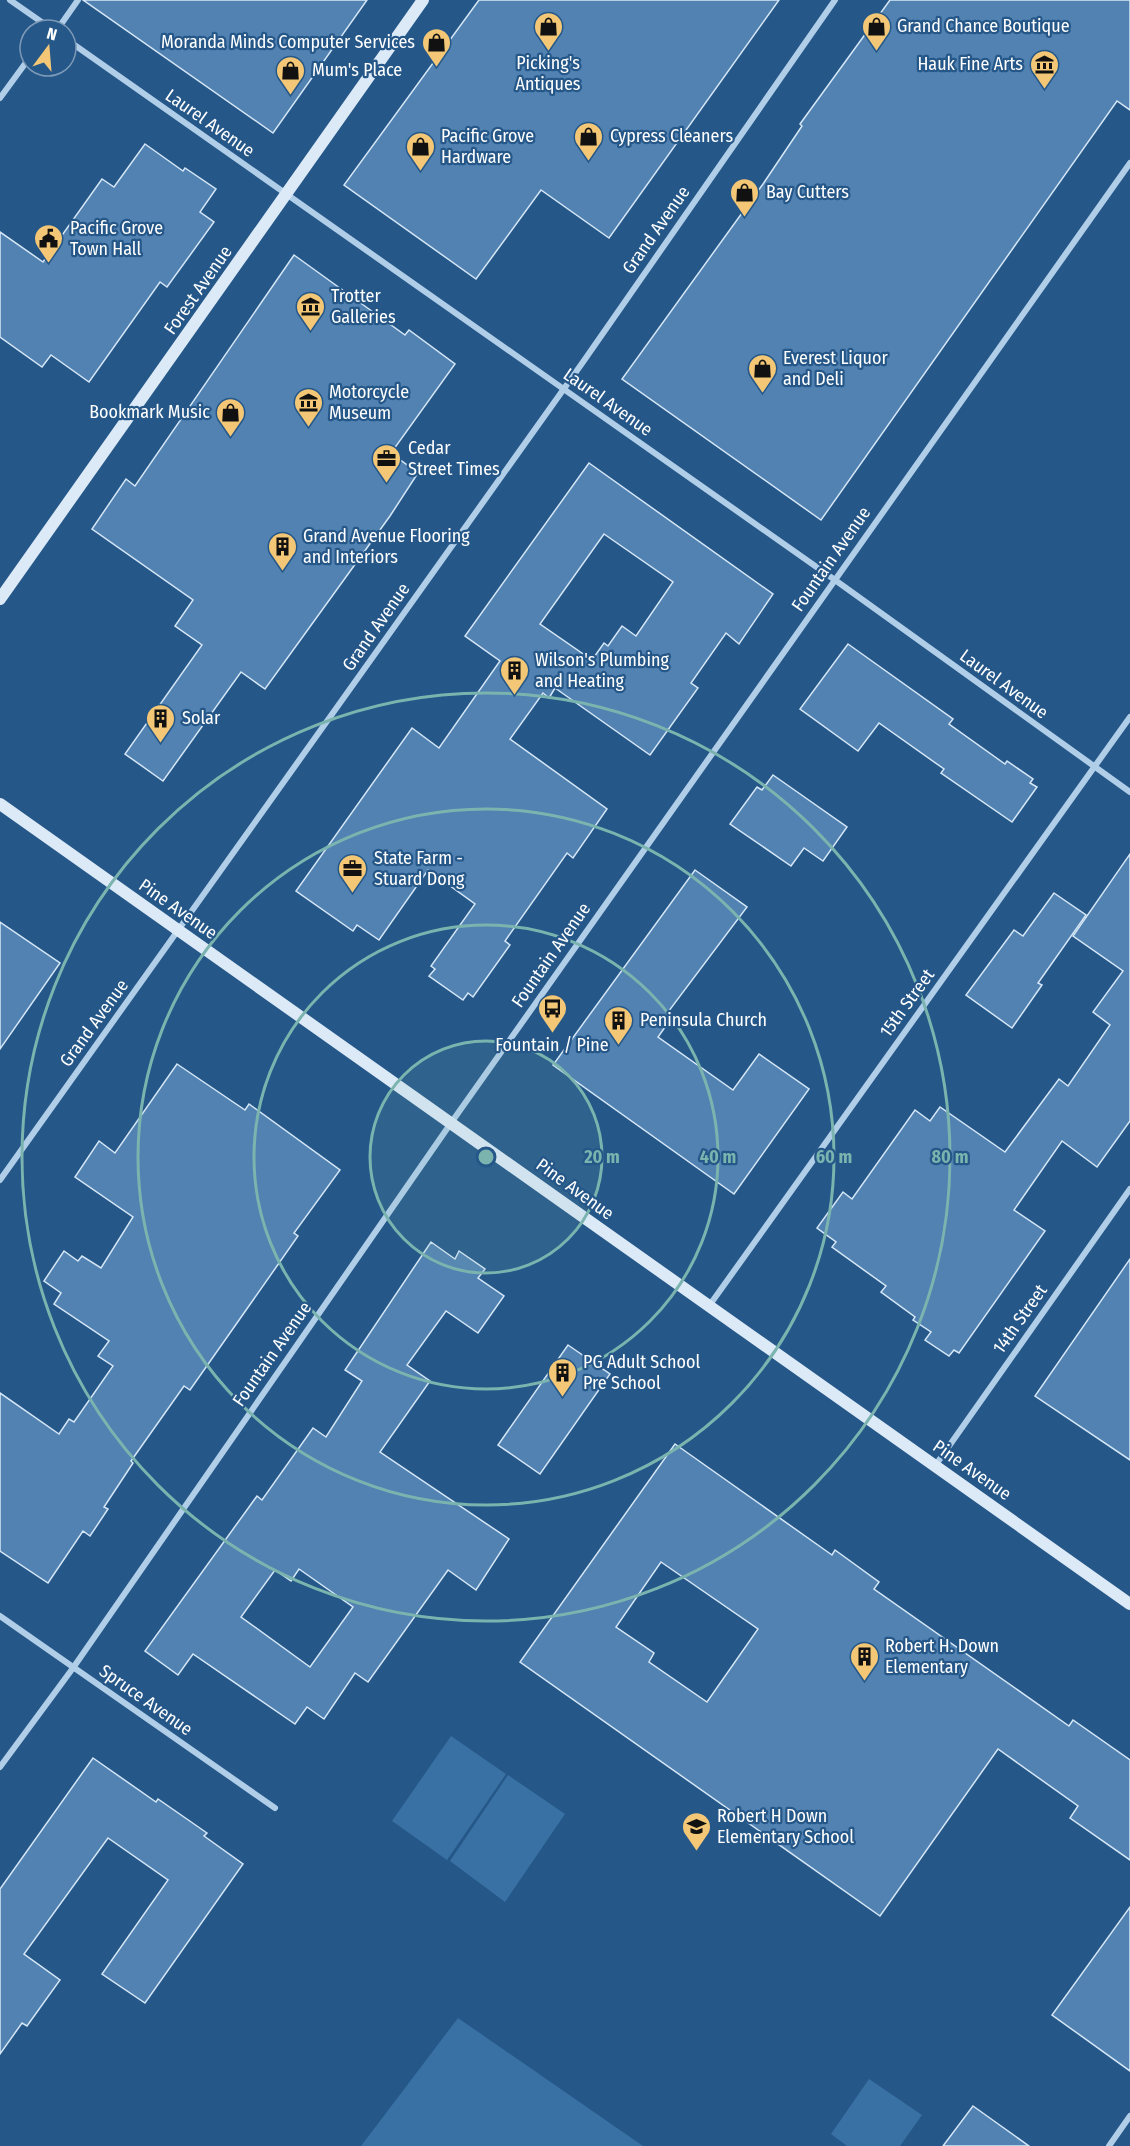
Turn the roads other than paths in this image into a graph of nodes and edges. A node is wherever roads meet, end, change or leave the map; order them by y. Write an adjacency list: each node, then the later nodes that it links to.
1 (10, 0): 5 (street)
2 (78, 0): 6 (street)
3 (423, 0): 11 (main road, Forest Avenue)
4 (835, 0): 12 (street, Grand Avenue)
5 (37, 18)
6 (64, 18)
7 (78, 47): 11 (street, Laurel Avenue)
8 (18, 73): 9 (street)
9 (0, 98)
10 (1130, 163): 13 (street, Fountain Avenue)
11 (287, 195): 12 (street, Laurel Avenue); 14 (main road, Forest Avenue)
12 (563, 389): 13 (street, Laurel Avenue); 19 (street, Grand Avenue)
13 (835, 580): 16 (street, Laurel Avenue); 20 (street, Fountain Avenue)
14 (0, 599)
15 (1130, 717): 16 (street, 15th Street)
16 (1095, 768): 17 (street, Laurel Avenue); 23 (street, 15th Street)
17 (1130, 792)
18 (0, 804): 19 (main road, Pine Avenue)
19 (177, 931): 20 (main road, Pine Avenue); 21 (street, Grand Avenue)
20 (451, 1123): 23 (main road, Pine Avenue); 27 (street, Fountain Avenue)
21 (0, 1180)
22 (1130, 1189): 24 (street, 14th Street)
23 (709, 1307): 24 (main road, Pine Avenue)
24 (935, 1466): 25 (main road, Pine Avenue)
25 (1130, 1604)
26 (0, 1616): 27 (street, Spruce Avenue)
27 (73, 1668): 28 (street, Fountain Avenue); 29 (street, Spruce Avenue)
28 (0, 1767)
29 (275, 1808)
30 (1130, 2116): 31 (street)
31 (1109, 2146)

